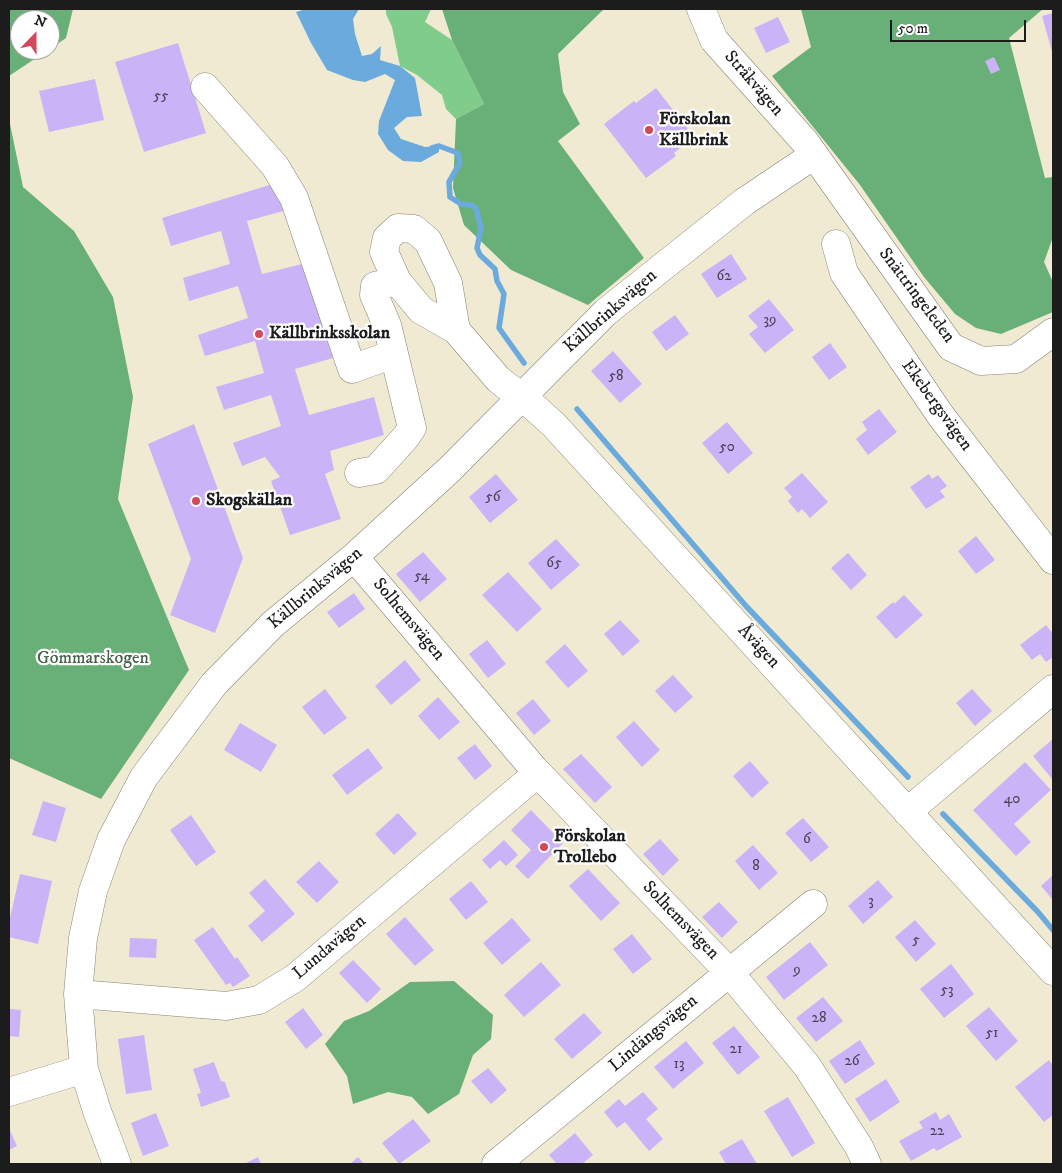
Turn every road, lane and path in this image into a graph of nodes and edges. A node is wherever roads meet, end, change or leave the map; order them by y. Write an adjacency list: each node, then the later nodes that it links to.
1 (701, 9): 3 (street, Stråkvägen)
2 (205, 86): 8 (street)
3 (814, 155): 7 (street, Snättringeleden); 9 (street, Källbrinksvägen)
4 (836, 244): 12 (street, Ekebergsvägen)
5 (398, 281): 6 (street, Åvägen); 6 (street, Åvägen); 8 (street)
6 (456, 330): 9 (street, Åvägen)
7 (1053, 332)
8 (393, 354): 10 (street)
9 (523, 396): 11 (street, Källbrinksvägen); 15 (street, Åvägen)
10 (359, 473)
11 (354, 556): 14 (street, Solhemsvägen); 19 (street, Källbrinksvägen)
12 (1053, 560)
13 (1053, 689): 15 (street)
14 (538, 773): 18 (street, Solhemsvägen); 19 (street, Lundavägen)
15 (907, 812): 17 (street, Åvägen)
16 (813, 904): 18 (street, Lindängsvägen)
17 (1053, 971)
18 (728, 972): 22 (street, Lindängsvägen); 25 (street, Solhemsvägen)
19 (78, 994): 20 (street, Källbrinksvägen)
20 (84, 1069): 21 (street); 23 (street, Källbrinksvägen)
21 (9, 1092)
22 (522, 1155): 24 (street, Lindängsvägen)
23 (117, 1164)
24 (496, 1164)
25 (868, 1164)

